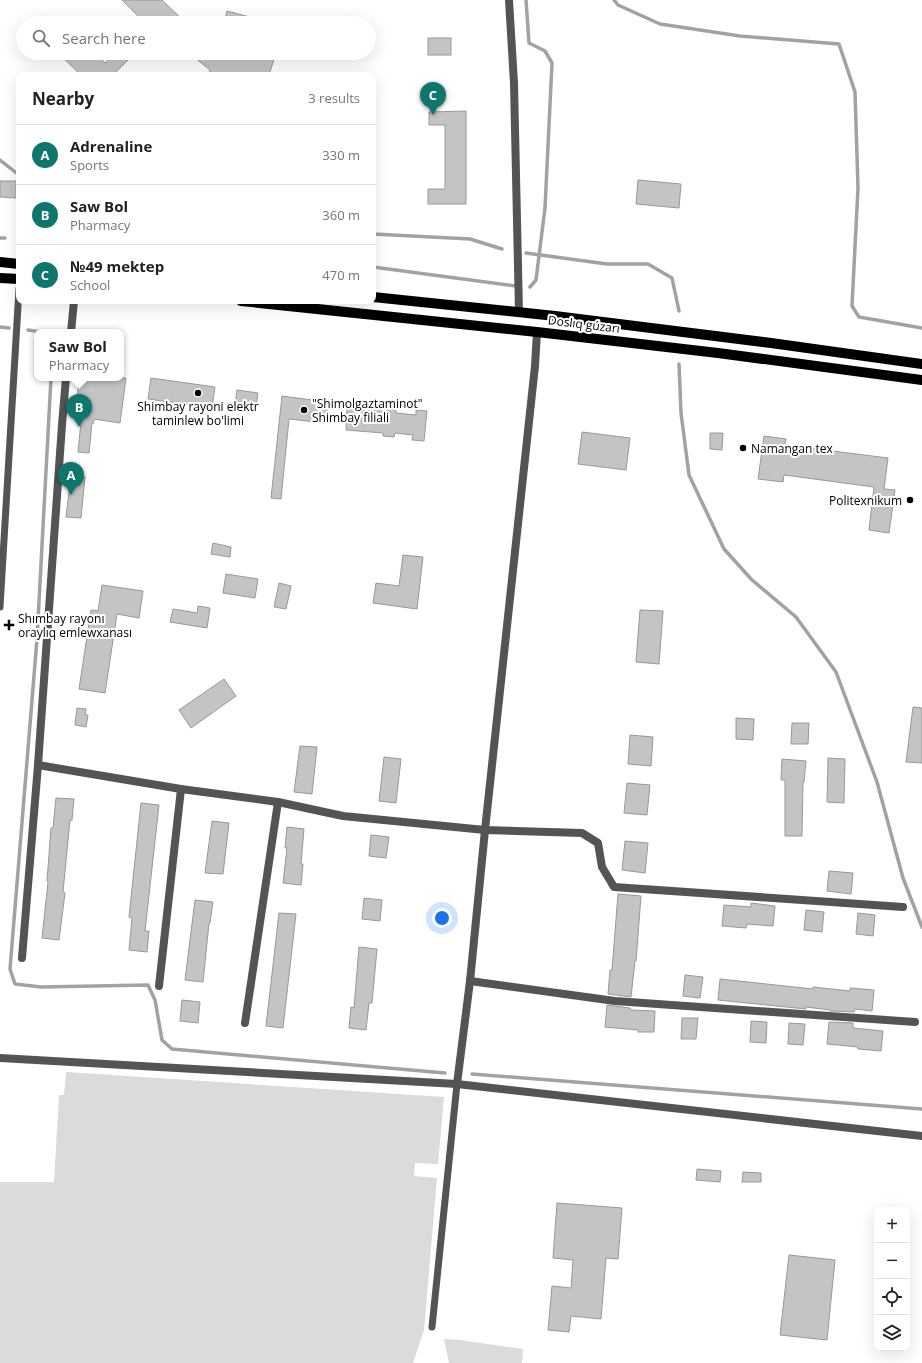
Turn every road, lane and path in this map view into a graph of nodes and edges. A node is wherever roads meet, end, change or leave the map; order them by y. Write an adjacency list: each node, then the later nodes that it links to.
1 (509, 0): 10 (street)
2 (4, 263): 3 (main road); 4 (main road)
3 (16, 264)
4 (4, 278): 5 (main road)
5 (16, 279)
6 (376, 297): 10 (main road, Doslıq gúzarı)
7 (18, 304): 16 (lane)
8 (74, 304): 11 (street)
9 (271, 304): 12 (main road, Doslıq gúzarı)
10 (519, 312): 13 (main road, Doslıq gúzarı)
11 (71, 329)
12 (537, 332): 14 (main road, Doslıq gúzarı); 21 (street)
13 (922, 364)
14 (922, 380)
15 (66, 381): 18 (street)
16 (3, 504): 17 (lane)
17 (0, 607)
18 (38, 765): 19 (street); 23 (street)
19 (181, 789): 20 (street); 25 (street)
20 (278, 802): 21 (street); 27 (street)
21 (485, 830): 22 (street); 24 (street)
22 (903, 907)
23 (22, 958)
24 (470, 981): 26 (street); 29 (street)
25 (160, 986)
26 (915, 1022)
27 (245, 1023)
28 (0, 1058): 29 (street)
29 (457, 1084): 30 (street); 31 (lane)
30 (922, 1136)
31 (432, 1327)

